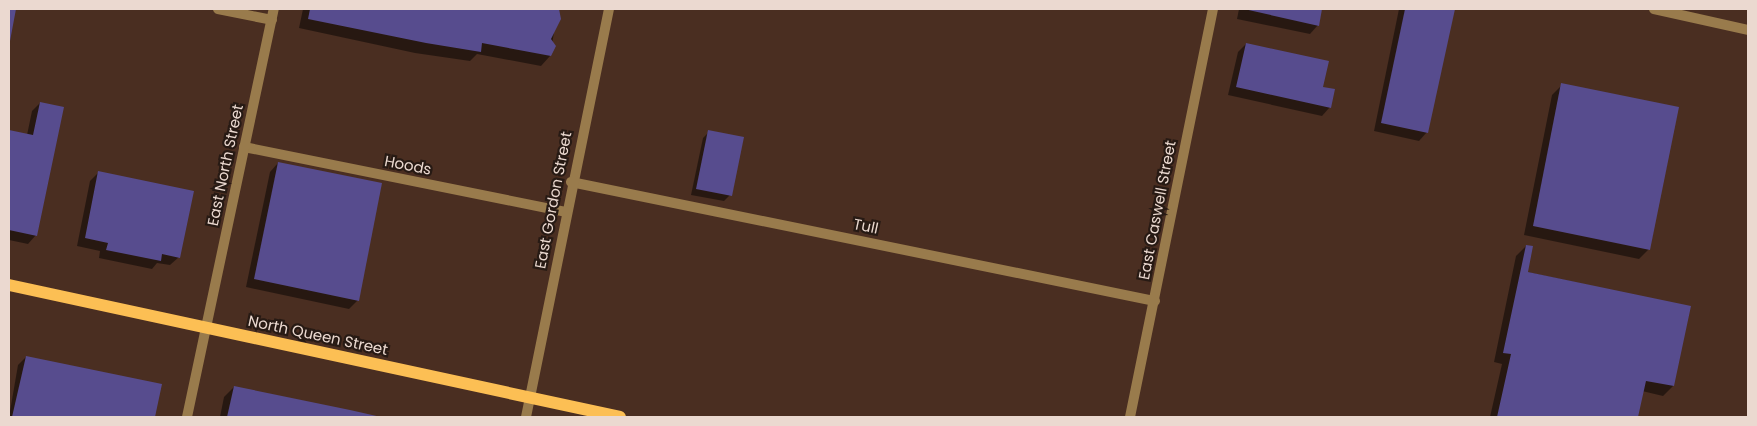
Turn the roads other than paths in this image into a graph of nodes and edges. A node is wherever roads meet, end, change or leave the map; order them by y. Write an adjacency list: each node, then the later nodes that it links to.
1 (218, 9): 6 (street)
2 (274, 9): 6 (street, East North Street)
3 (609, 9): 9 (street, East Gordon Street)
4 (1213, 9): 12 (street, East Caswell Street)
5 (1654, 9): 7 (street)
6 (272, 20): 8 (street, East North Street)
7 (1748, 30)
8 (244, 147): 10 (street, Hoods); 13 (street, East North Street)
9 (572, 182): 10 (street, East Gordon Street); 12 (street, Tull)
10 (566, 212): 14 (street, East Gordon Street)
11 (9, 285): 13 (main road, North Queen Street)
12 (1155, 301): 18 (street, East Caswell Street)
13 (206, 327): 14 (main road, North Queen Street); 15 (street, East North Street)
14 (530, 398): 16 (street, East Gordon Street); 17 (main road, North Queen Street)
15 (187, 417)
16 (526, 417)
17 (620, 417)
18 (1130, 417)

